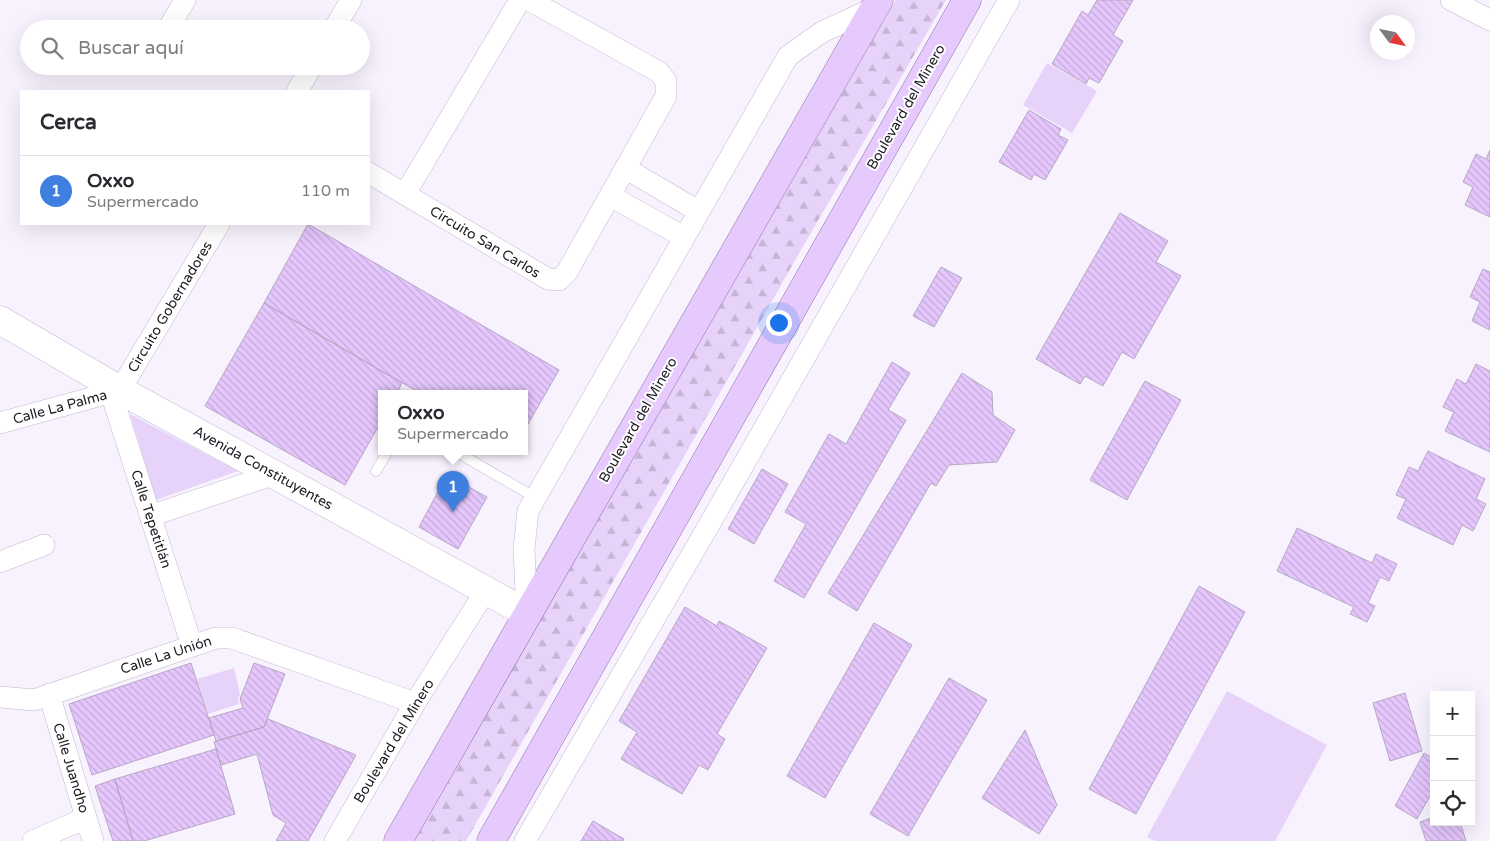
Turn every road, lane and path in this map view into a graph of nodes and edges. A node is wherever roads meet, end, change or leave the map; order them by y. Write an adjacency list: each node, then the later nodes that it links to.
1 (185, 0): 9 (street)
2 (351, 0): 10 (street)
3 (520, 0): 16 (street)
4 (529, 0): 14 (street, Circuito San Carlos)
5 (967, 0): 43 (main road, Boulevard del Minero)
6 (1009, 0): 44 (street)
7 (1451, 0): 11 (street)
8 (877, 4): 18 (street); 33 (main road, Boulevard del Minero)
9 (173, 20)
10 (339, 20)
11 (1490, 20)
12 (307, 75): 13 (street)
13 (298, 90)
14 (625, 168): 17 (street, Circuito San Carlos); 18 (street)
15 (370, 174): 16 (street, Circuito San Carlos)
16 (405, 194): 17 (street, Circuito San Carlos)
17 (610, 196): 20 (street)
18 (698, 211): 20 (street)
19 (218, 225): 22 (street, Circuito Gobernadores)
20 (684, 238): 28 (street)
21 (0, 320): 22 (street, Avenida Constituyentes)
22 (116, 392): 23 (street, Calle La Palma); 27 (street, Avenida Constituyentes); 29 (street, Calle Tepetitlán)
23 (0, 423)
24 (386, 455): 26 (lane)
25 (462, 455): 28 (lane)
26 (376, 471)
27 (275, 474): 29 (street); 32 (street, Avenida Constituyentes)
28 (536, 498): 33 (street)
29 (150, 516): 34 (street, Calle Tepetitlán)
30 (44, 545): 31 (street)
31 (0, 562)
32 (486, 590): 33 (street, Avenida Constituyentes); 37 (street, Boulevard del Minero)
33 (527, 614): 42 (main road, Boulevard del Minero)
34 (192, 646): 35 (street, Calle La Unión); 37 (street, Calle La Unión)
35 (49, 694): 36 (street, Calle La Unión); 38 (street, Calle Juandho)
36 (0, 697)
37 (415, 703): 41 (street, Boulevard del Minero)
38 (86, 818): 39 (street); 40 (street, Calle Juandho)
39 (33, 841)
40 (93, 841)
41 (335, 841)
42 (398, 841)
43 (491, 841)
44 (525, 841)

